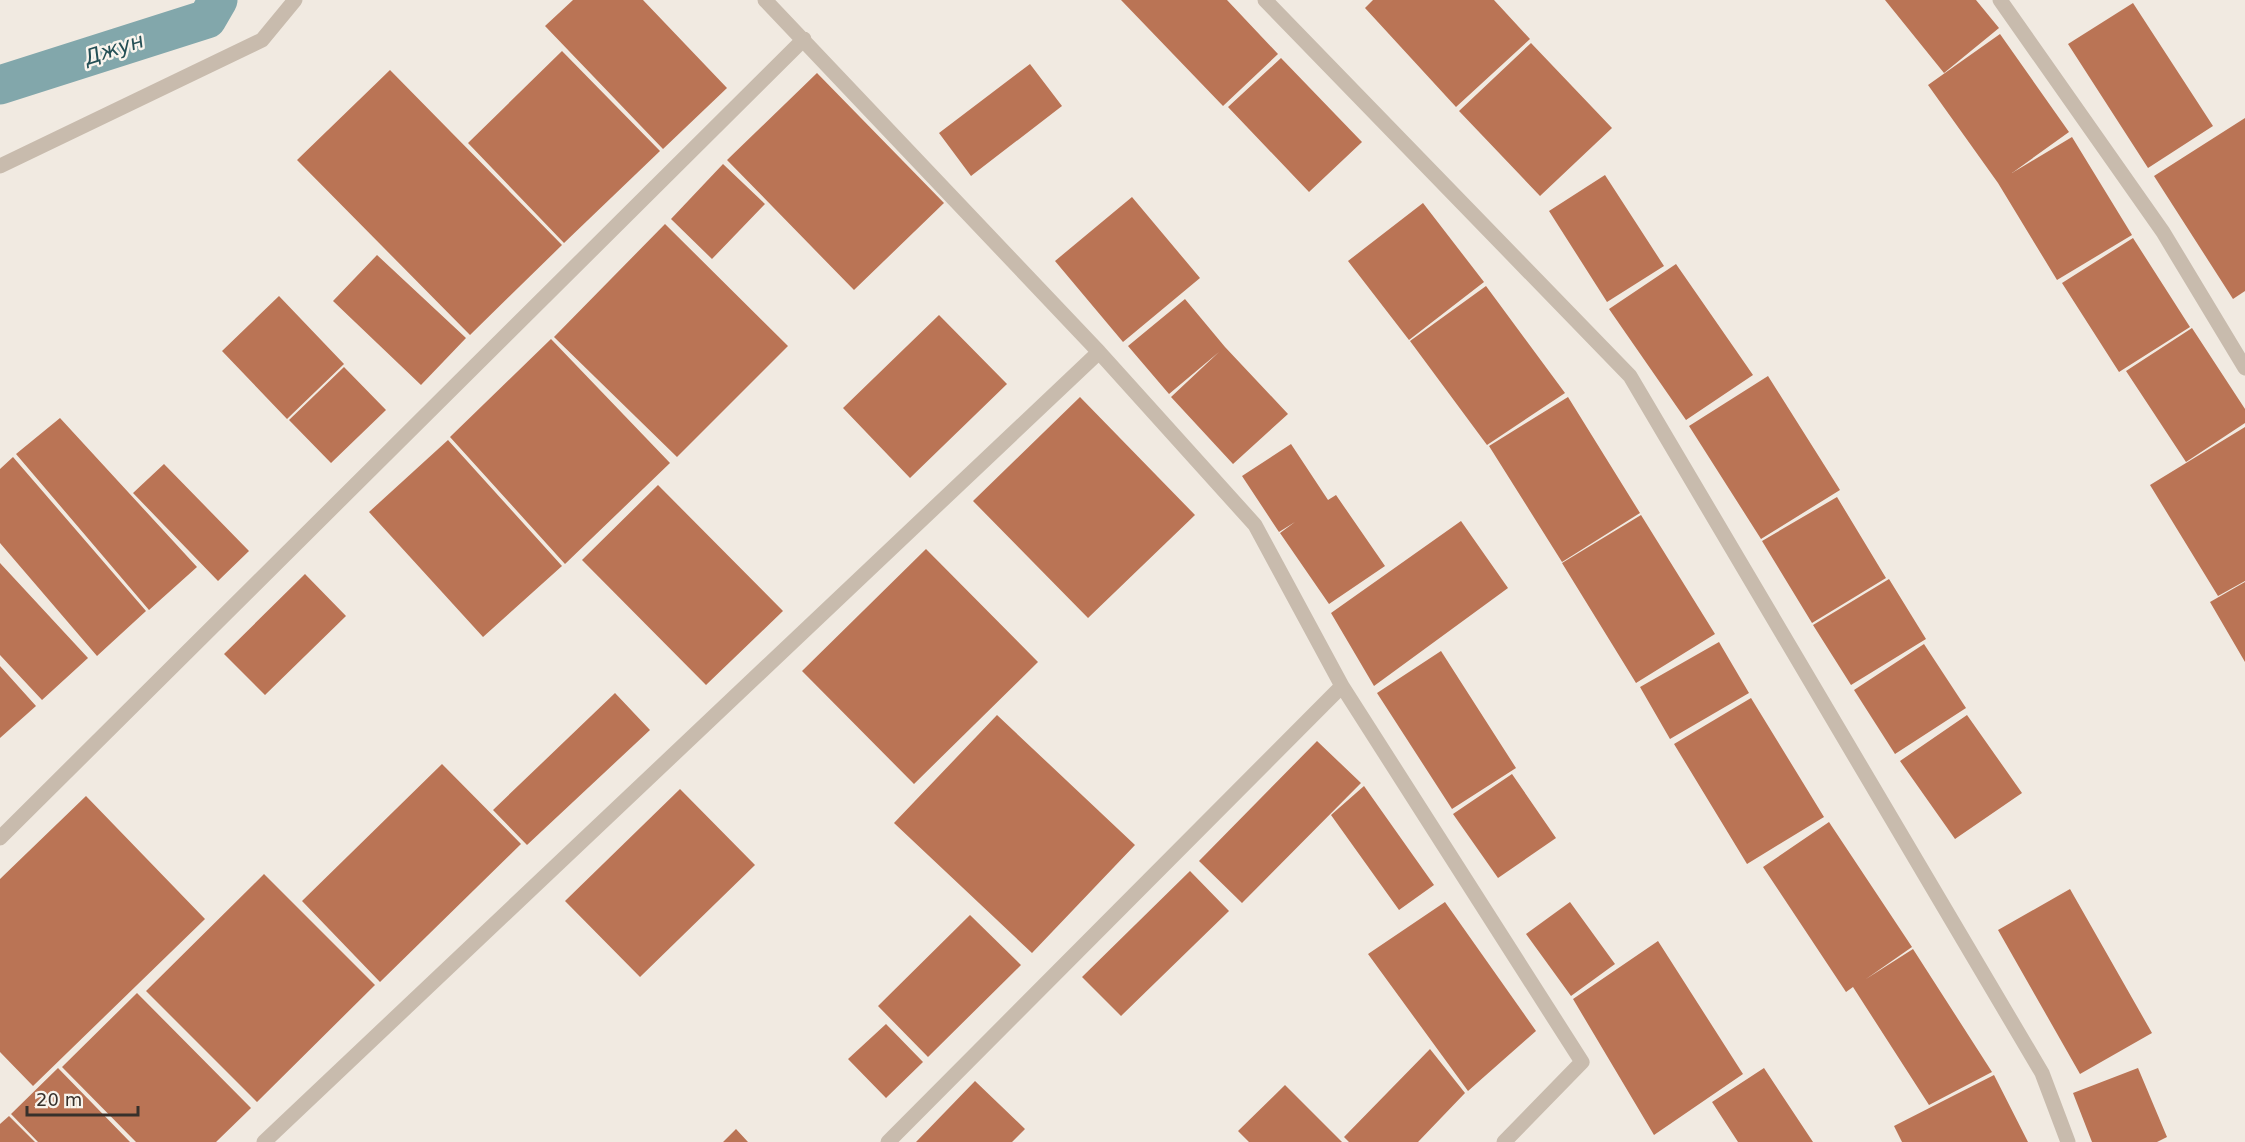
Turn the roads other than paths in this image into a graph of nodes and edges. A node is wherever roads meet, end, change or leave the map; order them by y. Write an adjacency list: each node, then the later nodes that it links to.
1 (295, 0): 6 (street)
2 (765, 0): 5 (street)
3 (1265, 0): 14 (street)
4 (2000, 0): 8 (street)
5 (804, 39): 7 (street); 10 (street)
6 (0, 166)
7 (1099, 352): 9 (street); 11 (street)
8 (2245, 368)
9 (1342, 686): 12 (street); 13 (street)
10 (0, 838)
11 (264, 1142)
12 (888, 1142)
13 (1504, 1142)
14 (2068, 1142)

